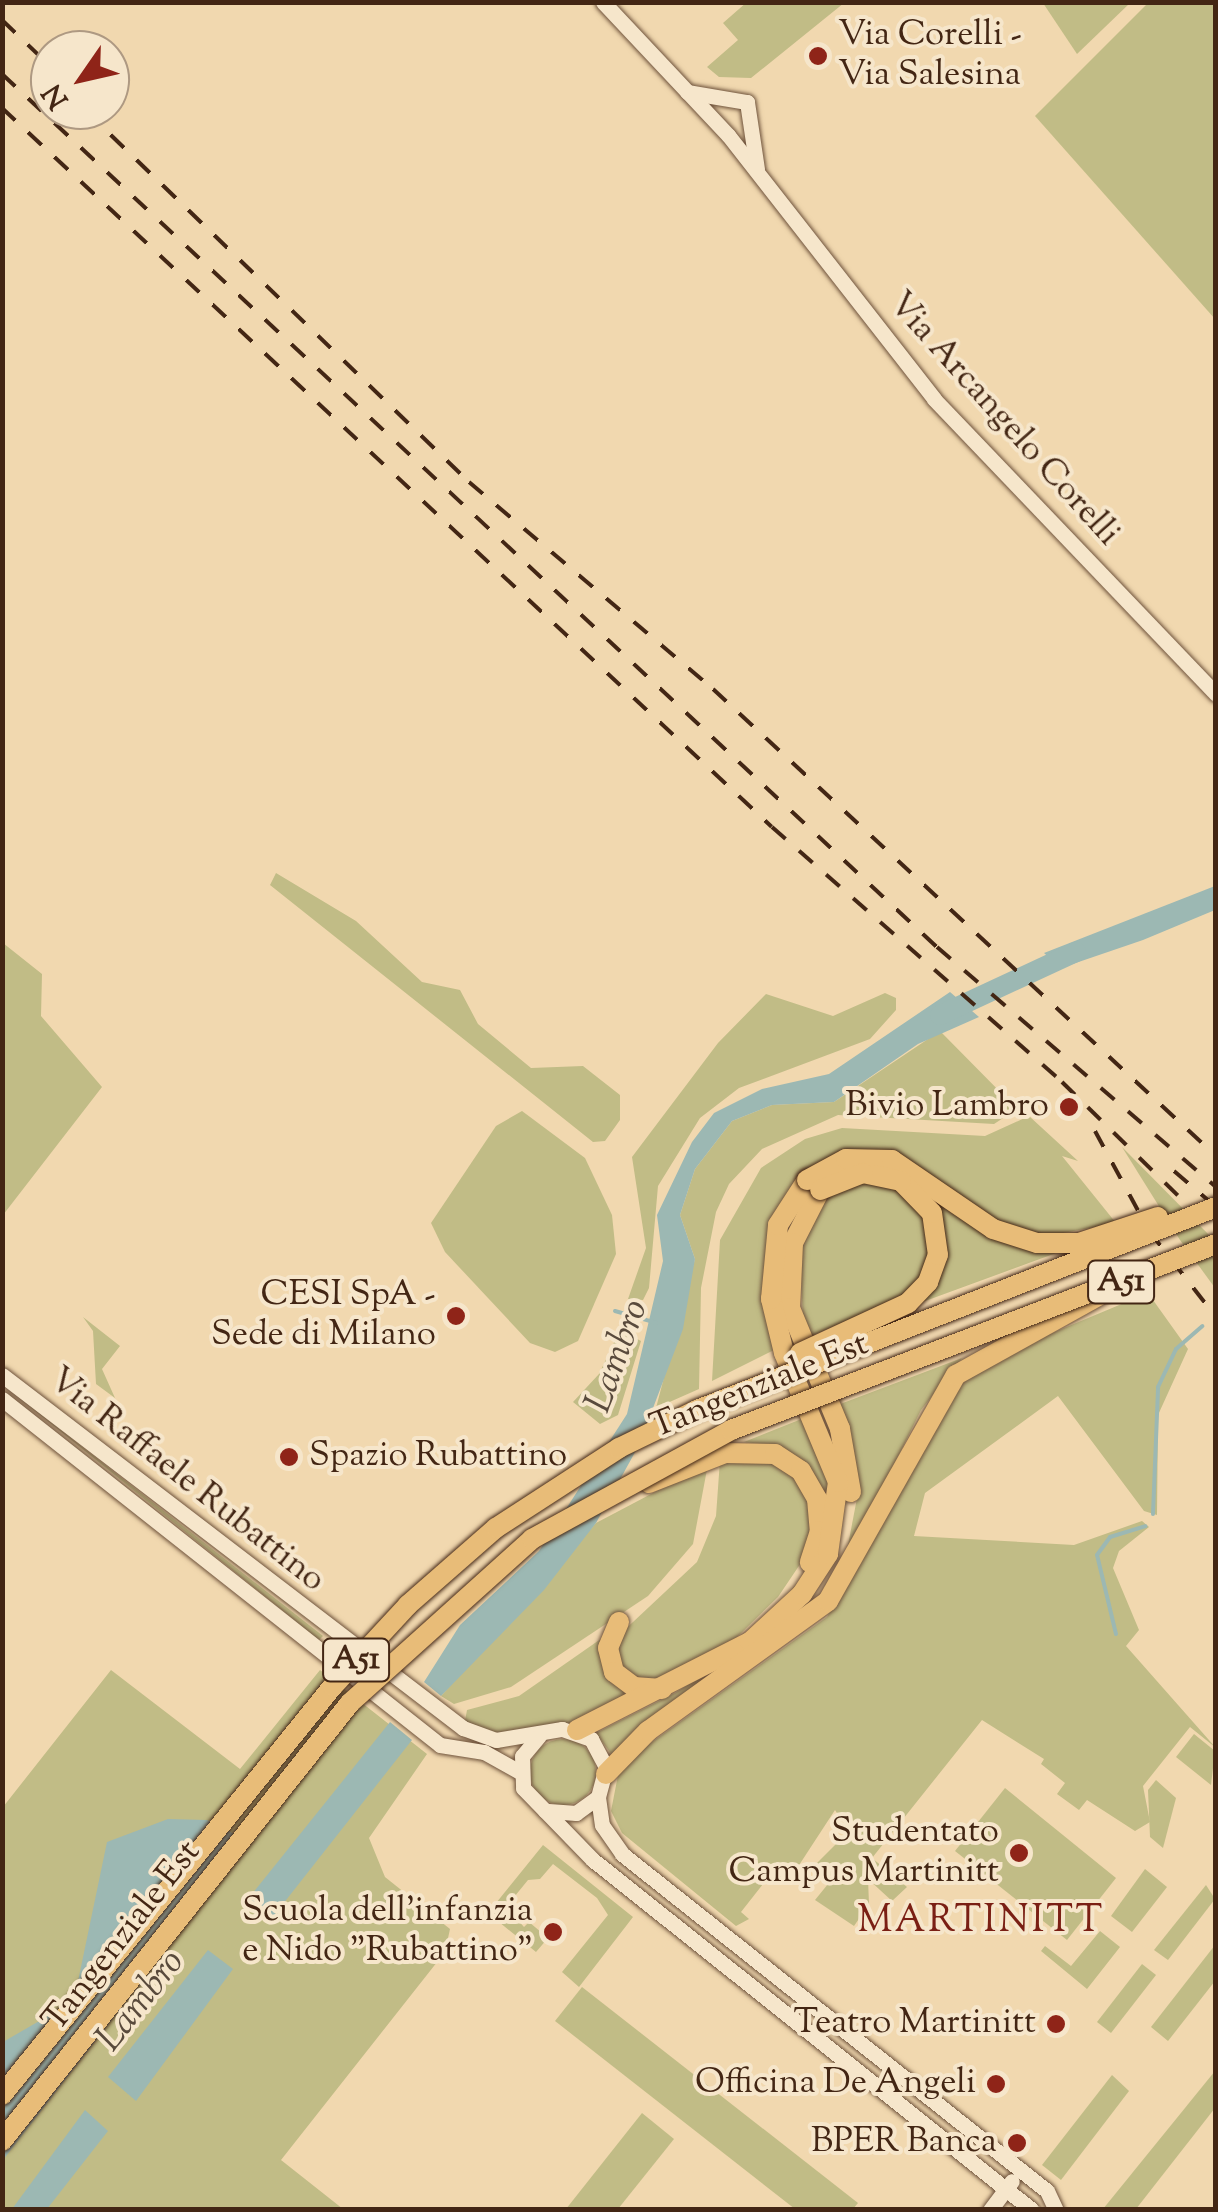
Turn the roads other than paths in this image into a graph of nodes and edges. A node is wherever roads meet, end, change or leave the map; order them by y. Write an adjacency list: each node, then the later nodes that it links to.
1 (604, 2): 2 (street)
2 (684, 90): 3 (street); 4 (street)
3 (727, 96): 4 (street); 5 (street)
4 (712, 118): 6 (street)
5 (750, 126): 6 (street); 7 (street, Via Arcangelo Corelli)
6 (728, 135): 7 (street, Via Arcangelo Corelli)
7 (759, 176): 8 (street, Via Arcangelo Corelli)
8 (1216, 694)
9 (813, 1185): 10 (highway, bridge); 16 (highway, bridge); 19 (highway); 20 (highway)
10 (1216, 1194)
11 (1216, 1207): 16 (highway, Tangenziale Est / A51, bridge)
12 (1216, 1244): 13 (highway, Tangenziale Est / A51, bridge)
13 (1124, 1280): 17 (highway, Tangenziale Est / A51, bridge); 19 (highway, bridge)
14 (2, 1375): 23 (street, Via Raffaele Rubattino)
15 (2, 1400): 24 (street, Via Raffaele Rubattino)
16 (660, 1427): 28 (highway, Tangenziale Est / A51, bridge)
17 (612, 1488): 20 (highway, bridge); 29 (highway, Tangenziale Est / A51, bridge)
18 (619, 1622): 21 (highway)
19 (772, 1644): 25 (highway)
20 (728, 1652): 21 (highway)
21 (664, 1689): 22 (highway)
22 (577, 1730): 23 (street, Via Raffaele Rubattino); 25 (street)
23 (539, 1736): 24 (street)
24 (520, 1772): 27 (street)
25 (606, 1774): 26 (street)
26 (598, 1798): 27 (street); 30 (street)
27 (545, 1811): 31 (street)
28 (2, 2095)
29 (2, 2142)
30 (1021, 2170): 31 (street); 34 (street)
31 (1006, 2189): 32 (street); 33 (street)
32 (990, 2210)
33 (1032, 2210)
34 (1056, 2210)

